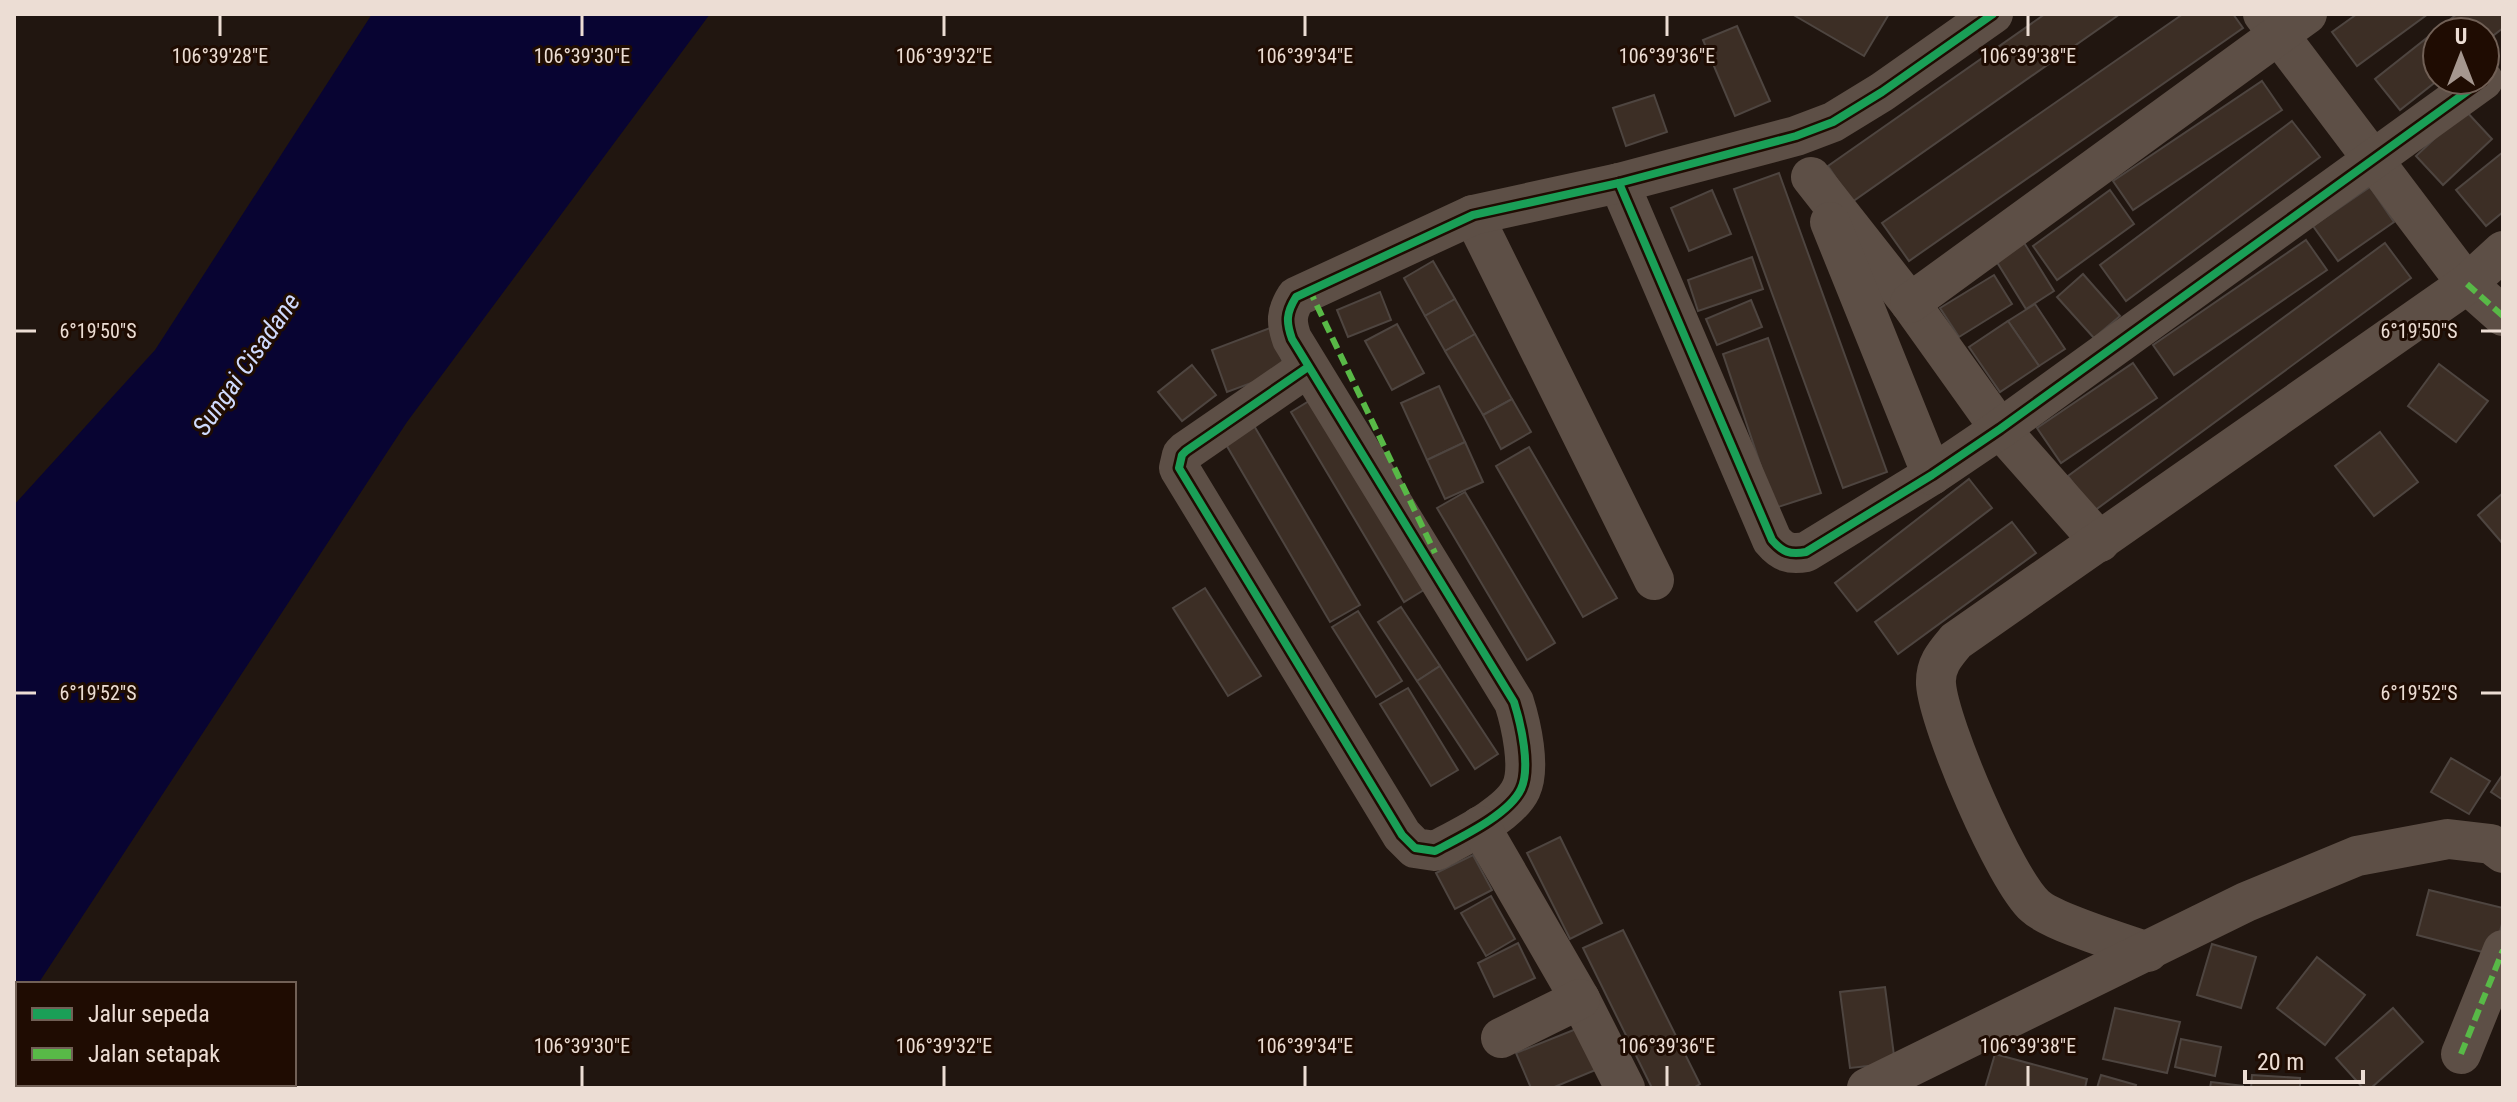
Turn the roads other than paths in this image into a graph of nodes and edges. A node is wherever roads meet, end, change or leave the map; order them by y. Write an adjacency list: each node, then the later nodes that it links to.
1 (1993, 14): 4 (street)
2 (2283, 21): 5 (street); 11 (street)
3 (2460, 96): 5 (street)
4 (1796, 136): 6 (street); 7 (street)
5 (2372, 159): 10 (street); 14 (street)
6 (1811, 177): 11 (street); 15 (street)
7 (1619, 183): 8 (street); 15 (street)
8 (1473, 215): 13 (street); 17 (street)
9 (2503, 251): 10 (street)
10 (2467, 284): 12 (street); 16 (street)
11 (1910, 303): 14 (street)
12 (2503, 316)
13 (1308, 367): 18 (street); 18 (street)
14 (2000, 429): 15 (street); 16 (street)
15 (1932, 475)
16 (2100, 542): 21 (street)
17 (1654, 580)
18 (1480, 826): 22 (street)
19 (2503, 853): 21 (street)
20 (2503, 950): 24 (street)
21 (2148, 952): 26 (street)
22 (1580, 999): 23 (street); 25 (street)
23 (1501, 1038)
24 (2461, 1054)
25 (1625, 1088)
26 (1867, 1088)

